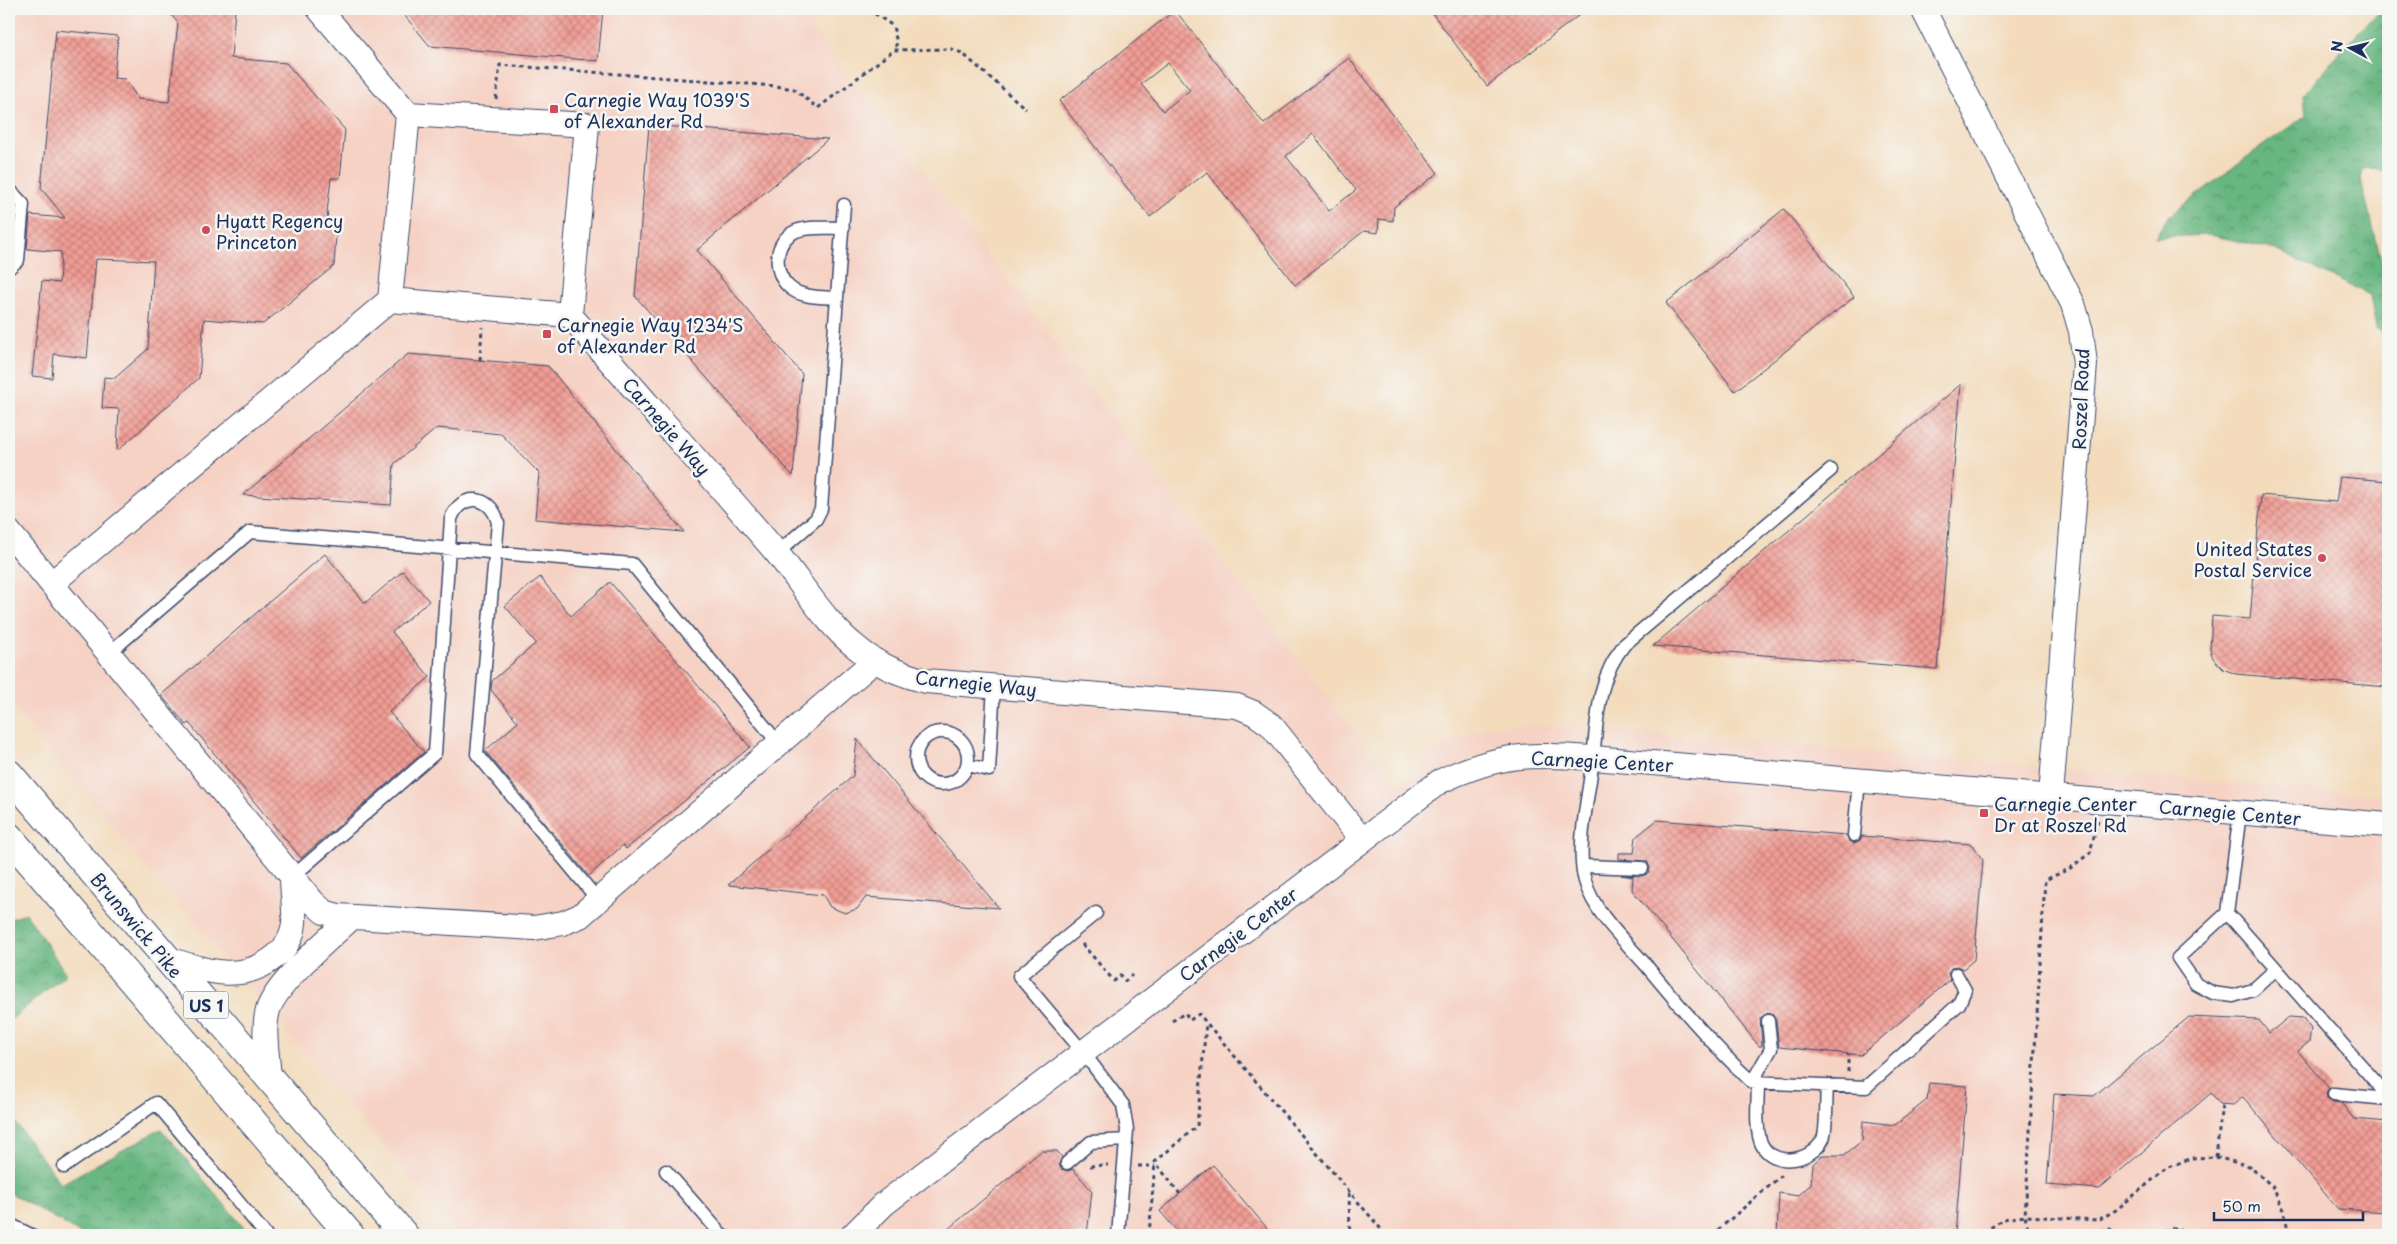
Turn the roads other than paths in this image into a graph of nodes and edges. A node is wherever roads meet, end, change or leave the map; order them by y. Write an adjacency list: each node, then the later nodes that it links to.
1 (319, 9): 3 (street)
2 (1923, 9): 25 (street, Roszel Road)
3 (408, 114): 9 (street); 10 (street)
4 (9, 189): 7 (lane)
5 (844, 205): 6 (lane)
6 (843, 228): 8 (lane); 8 (lane)
7 (9, 268)
8 (838, 298): 15 (lane)
9 (390, 300): 10 (street); 16 (street)
10 (570, 315): 15 (street, Carnegie Way)
11 (1831, 470): 21 (lane)
12 (9, 532): 16 (street)
13 (450, 549): 14 (lane); 14 (lane); 17 (lane); 33 (lane)
14 (496, 553): 20 (lane); 34 (lane)
15 (777, 553): 18 (street, Carnegie Way)
16 (52, 583): 17 (street)
17 (109, 653): 33 (street)
18 (874, 662): 19 (street, Carnegie Way); 20 (street)
19 (994, 686): 22 (lane); 30 (street, Carnegie Way)
20 (779, 744): 34 (street)
21 (1593, 758): 24 (street, Carnegie Center); 30 (street, Carnegie Center); 31 (lane)
22 (968, 765): 22 (lane)
23 (9, 774): 38 (highway, Brunswick Pike / US 1)
24 (1859, 780): 25 (street, Carnegie Center); 28 (lane)
25 (2051, 796): 26 (street, Carnegie Center)
26 (2240, 813): 27 (street, Carnegie Center); 36 (lane)
27 (2388, 825)
28 (1854, 835)
29 (9, 838): 55 (highway, US 1)
30 (1362, 840): 42 (street, Carnegie Center)
31 (1584, 866): 32 (lane); 44 (lane)
32 (1642, 868)
33 (292, 877): 37 (street); 38 (street)
34 (598, 900): 37 (street)
35 (1096, 913): 42 (lane)
36 (2227, 913): 39 (lane); 39 (lane)
37 (352, 917): 43 (street)
38 (165, 958): 43 (highway, Brunswick Pike / US 1)
39 (2276, 969): 47 (lane)
40 (1956, 974): 45 (lane)
41 (1768, 1021): 44 (lane)
42 (1083, 1052): 48 (lane); 58 (street, Carnegie Center)
43 (269, 1079): 56 (highway, Brunswick Pike / US 1)
44 (1755, 1082): 45 (lane); 45 (lane)
45 (1827, 1085)
46 (2334, 1094): 47 (lane)
47 (2388, 1098)
48 (1126, 1140): 49 (lane); 59 (lane)
49 (1067, 1163)
50 (64, 1167): 54 (lane)
51 (666, 1170): 57 (lane)
52 (9, 1224): 53 (lane)
53 (29, 1235)
54 (266, 1235)
55 (350, 1235)
56 (404, 1235)
57 (722, 1235)
58 (853, 1235)
59 (1118, 1235)

